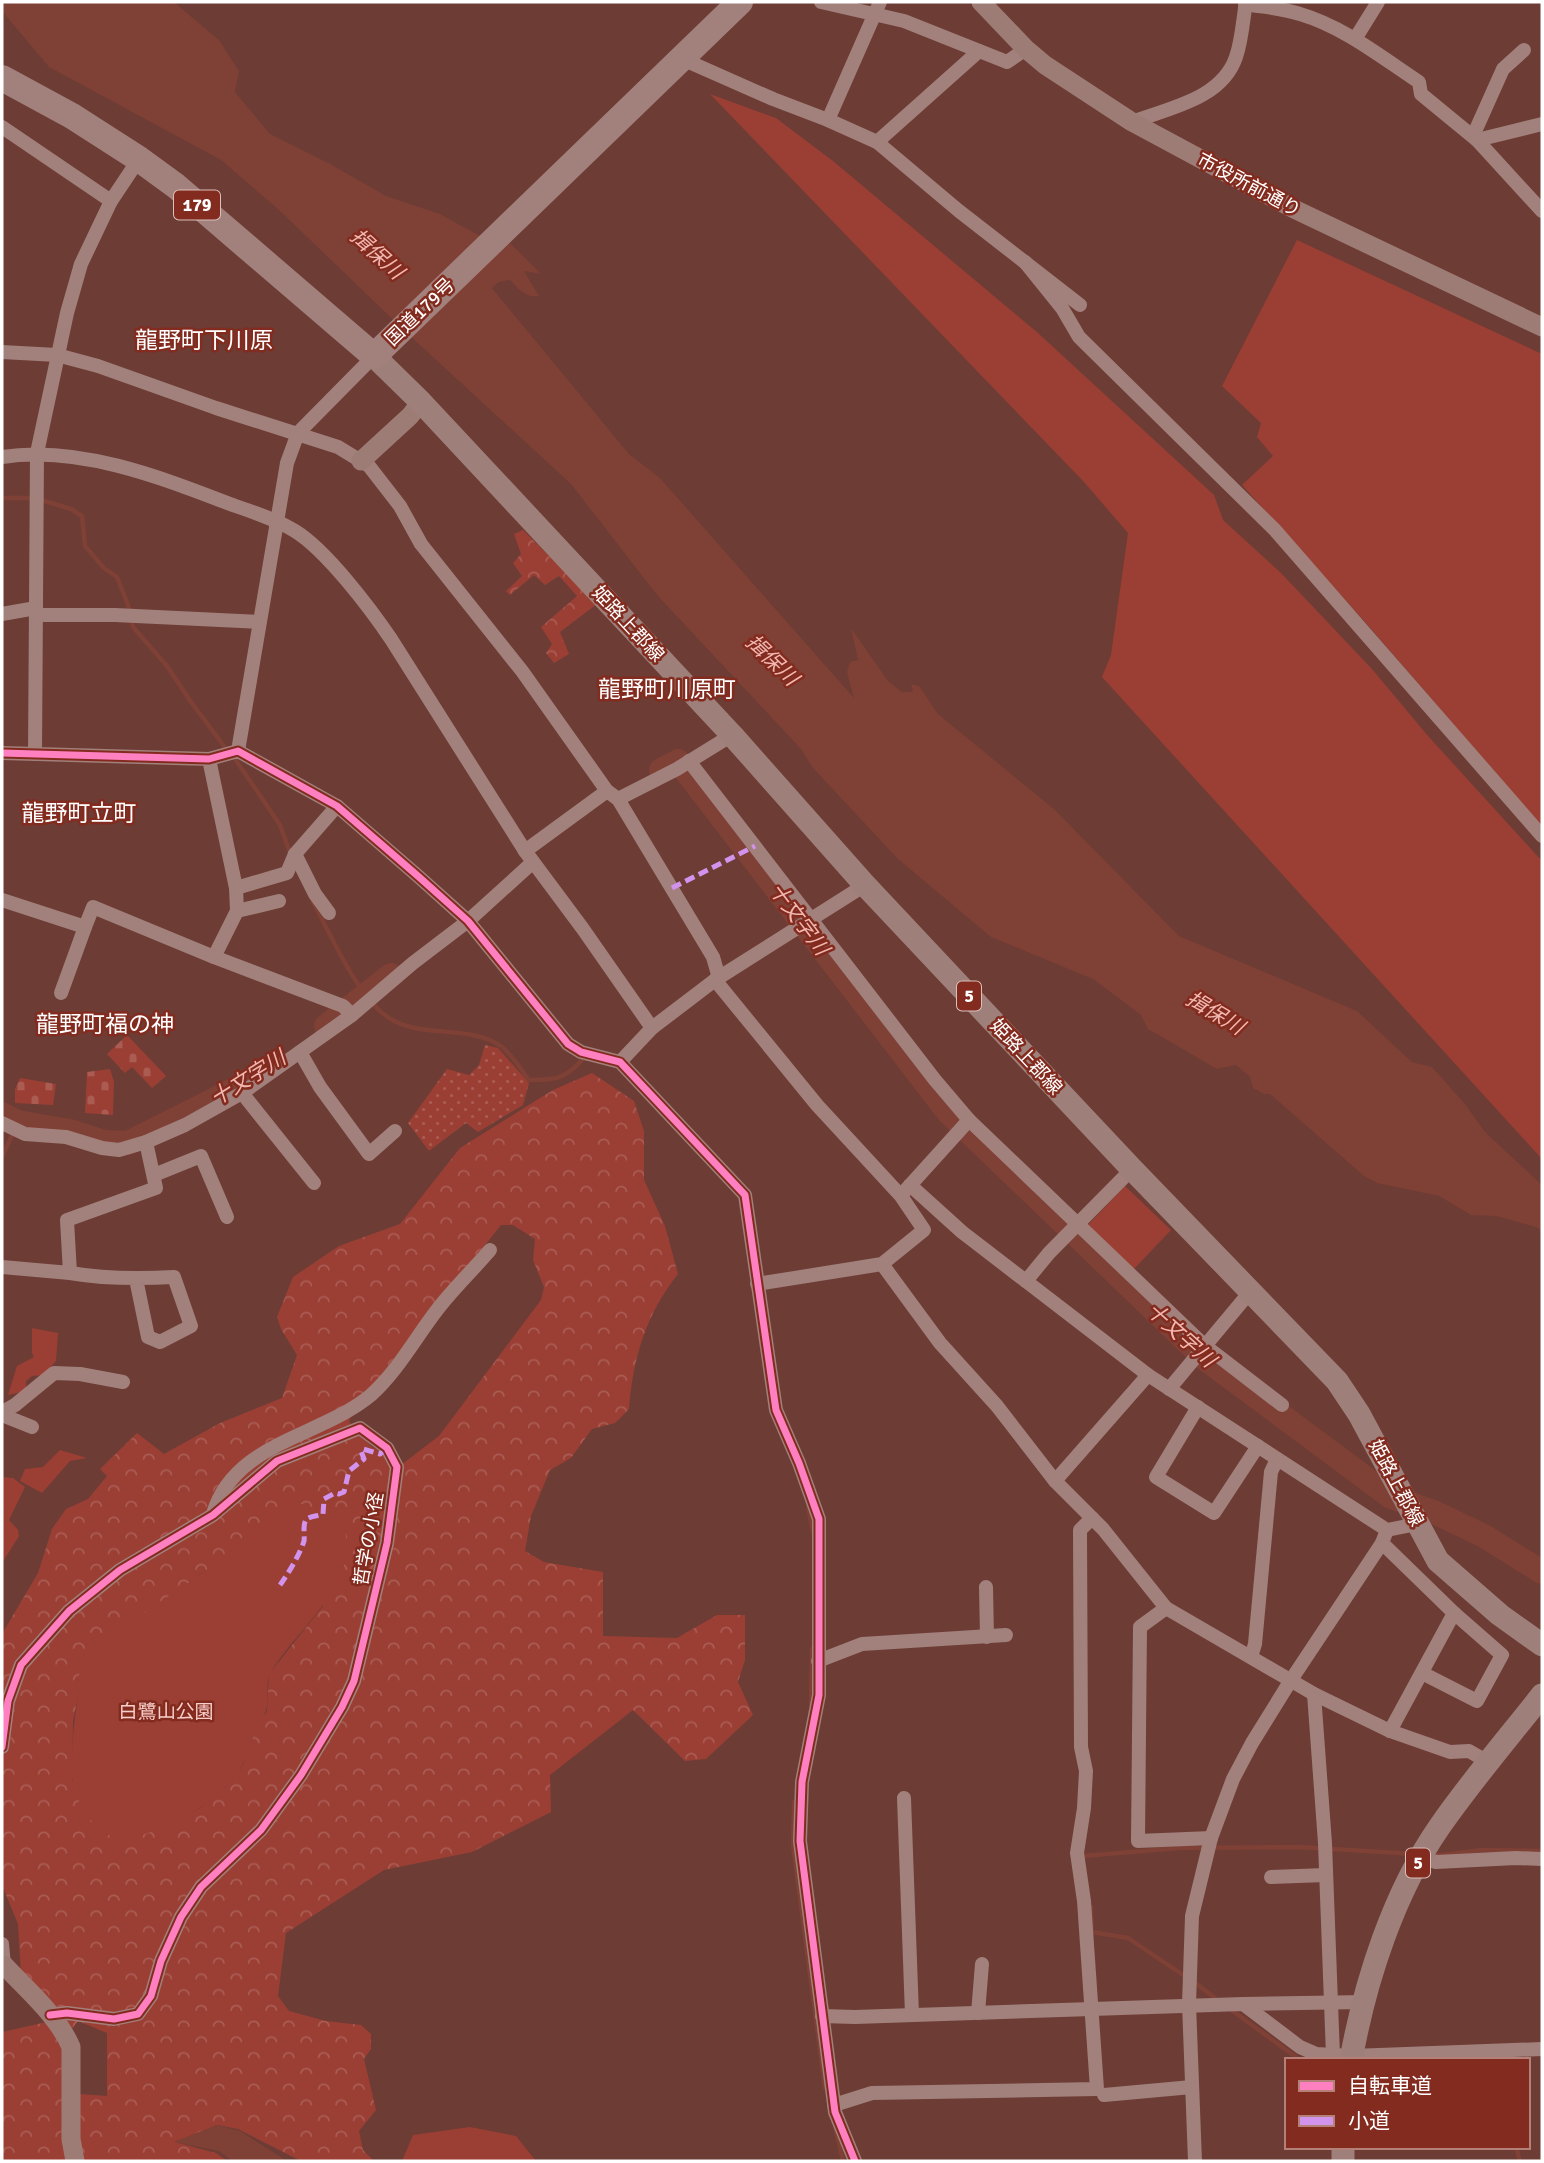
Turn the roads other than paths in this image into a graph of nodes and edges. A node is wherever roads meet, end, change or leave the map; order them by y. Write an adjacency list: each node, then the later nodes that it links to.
1 (740, 2): 11 (highway, 国道179号)
2 (821, 2): 6 (street)
3 (981, 2): 8 (street, 市役所前通り)
4 (1378, 2): 7 (street)
5 (1246, 3): 7 (street); 14 (street)
6 (878, 8): 10 (street); 13 (street)
7 (1355, 39): 17 (street)
8 (1026, 49): 10 (street); 14 (street, 市役所前通り)
9 (1524, 50): 17 (street)
10 (979, 51): 18 (street)
11 (678, 60): 13 (street); 27 (highway, 国道179号)
12 (2, 78): 19 (highway, 国道179号 / 179)
13 (828, 120): 18 (street)
14 (1132, 122): 24 (street, 市役所前通り)
15 (1542, 124): 17 (street)
16 (2, 127): 20 (street)
17 (1475, 138): 21 (street)
18 (877, 142): 22 (street)
19 (139, 159): 20 (street); 27 (highway, 国道179号 / 179)
20 (111, 201): 26 (street)
21 (1542, 211)
22 (1025, 262): 23 (street); 45 (street)
23 (1080, 305)
24 (1542, 327)
25 (2, 352): 26 (street)
26 (57, 355): 29 (street); 30 (street)
27 (374, 356): 28 (main road, 姫路上郡線 / 5); 29 (street)
28 (421, 402): 32 (street); 37 (main road, 姫路上郡線 / 5)
29 (298, 433): 32 (street); 33 (street)
30 (37, 453): 31 (street); 33 (street); 34 (street)
31 (2, 457)
32 (361, 461): 43 (street)
33 (276, 522): 36 (street); 47 (street)
34 (36, 612): 35 (street); 36 (street); 40 (street)
35 (2, 614)
36 (259, 622): 38 (street)
37 (732, 735): 42 (street); 48 (main road, 姫路上郡線 / 5)
38 (238, 751): 41 (street); 44 (street)
39 (2, 753): 40 (street)
40 (35, 754): 41 (street)
41 (209, 759): 49 (street)
42 (683, 765): 43 (street); 55 (street)
43 (613, 795): 47 (street); 58 (street)
44 (337, 806): 46 (street); 54 (street)
45 (1542, 836)
46 (295, 854): 49 (street); 53 (street)
47 (529, 856): 54 (street); 61 (street)
48 (864, 885): 55 (street); 69 (main road, 姫路上郡線 / 5)
49 (236, 888): 52 (street)
50 (2, 900): 56 (street)
51 (279, 901): 52 (street)
52 (237, 911): 57 (street)
53 (330, 913)
54 (468, 921): 60 (street); 63 (street)
55 (803, 922): 58 (street); 65 (street)
56 (85, 927): 57 (street); 59 (street)
57 (214, 957): 60 (street)
58 (717, 979): 61 (street); 72 (street)
59 (61, 993)
60 (352, 1015): 62 (street)
61 (652, 1028): 63 (street)
62 (300, 1052): 64 (street); 67 (street)
63 (620, 1062): 81 (street)
64 (242, 1093): 68 (street); 71 (street)
65 (969, 1120): 72 (street); 74 (street)
66 (5, 1124): 68 (street)
67 (395, 1131)
68 (146, 1142): 70 (street)
69 (1132, 1169): 74 (street); 82 (main road, 姫路上郡線 / 5)
70 (154, 1175): 73 (street); 78 (street)
71 (314, 1183)
72 (905, 1191): 76 (street); 80 (street)
73 (227, 1217)
74 (1077, 1226): 80 (street); 83 (street)
75 (490, 1250): 94 (street)
76 (882, 1264): 81 (street); 93 (street)
77 (2, 1267): 78 (street)
78 (70, 1273): 79 (street)
79 (136, 1279): 79 (street)
80 (1026, 1282): 84 (street)
81 (757, 1284): 105 (street)
82 (1250, 1292): 83 (street); 96 (main road, 姫路上郡線 / 5)
83 (1199, 1351): 86 (street); 87 (street)
84 (1148, 1375): 86 (street); 93 (street)
85 (123, 1382): 89 (street)
86 (1169, 1389): 88 (street)
87 (1282, 1405)
88 (1198, 1407): 91 (street); 91 (street)
89 (2, 1413): 90 (street)
90 (32, 1427)
91 (1258, 1446): 92 (street)
92 (1277, 1459): 97 (street); 104 (street)
93 (1055, 1481): 95 (street)
94 (213, 1516): 111 (street, 哲学の小径); 128 (street, 哲学の小径)
95 (1093, 1518): 99 (street); 126 (street)
96 (1417, 1524): 97 (street); 103 (main road, 姫路上郡線 / 5)
97 (1384, 1536): 100 (street); 107 (street)
98 (986, 1587): 102 (street)
99 (1166, 1608): 104 (street); 114 (street)
100 (1454, 1613): 106 (street); 106 (street)
101 (1006, 1635): 102 (street)
102 (987, 1637): 105 (street)
103 (1542, 1645)
104 (1251, 1657): 107 (street)
105 (818, 1661): 130 (street)
106 (1422, 1673): 110 (street)
107 (1291, 1680): 108 (street); 114 (street)
108 (1314, 1694): 110 (street); 117 (street)
109 (1542, 1695): 112 (main road, 5)
110 (1390, 1731): 112 (street)
111 (2, 1747)
112 (1488, 1762): 115 (main road, 5)
113 (904, 1798): 129 (street)
114 (1211, 1838): 124 (street)
115 (1421, 1857): 116 (street); 123 (main road, 5)
116 (1542, 1859)
117 (1326, 1875): 118 (street); 122 (street)
118 (1272, 1877)
119 (2, 1944): 121 (street)
120 (982, 1964): 127 (street)
121 (3, 1965): 128 (street)
122 (1331, 2001): 123 (street); 125 (street); 132 (street)
123 (1366, 2001): 132 (main road, 5)
124 (1189, 2004): 125 (street); 126 (street); 133 (street)
125 (1243, 2004): 132 (street)
126 (1092, 2009): 127 (street); 135 (street)
127 (978, 2013): 129 (street)
128 (50, 2015): 136 (street)
129 (912, 2015): 130 (street)
130 (822, 2016): 135 (street)
131 (1542, 2049): 132 (street)
132 (1345, 2057)
133 (1192, 2087): 134 (street); 138 (street)
134 (1104, 2095)
135 (834, 2105): 137 (street)
136 (75, 2161)
137 (855, 2161)
138 (1195, 2161)

